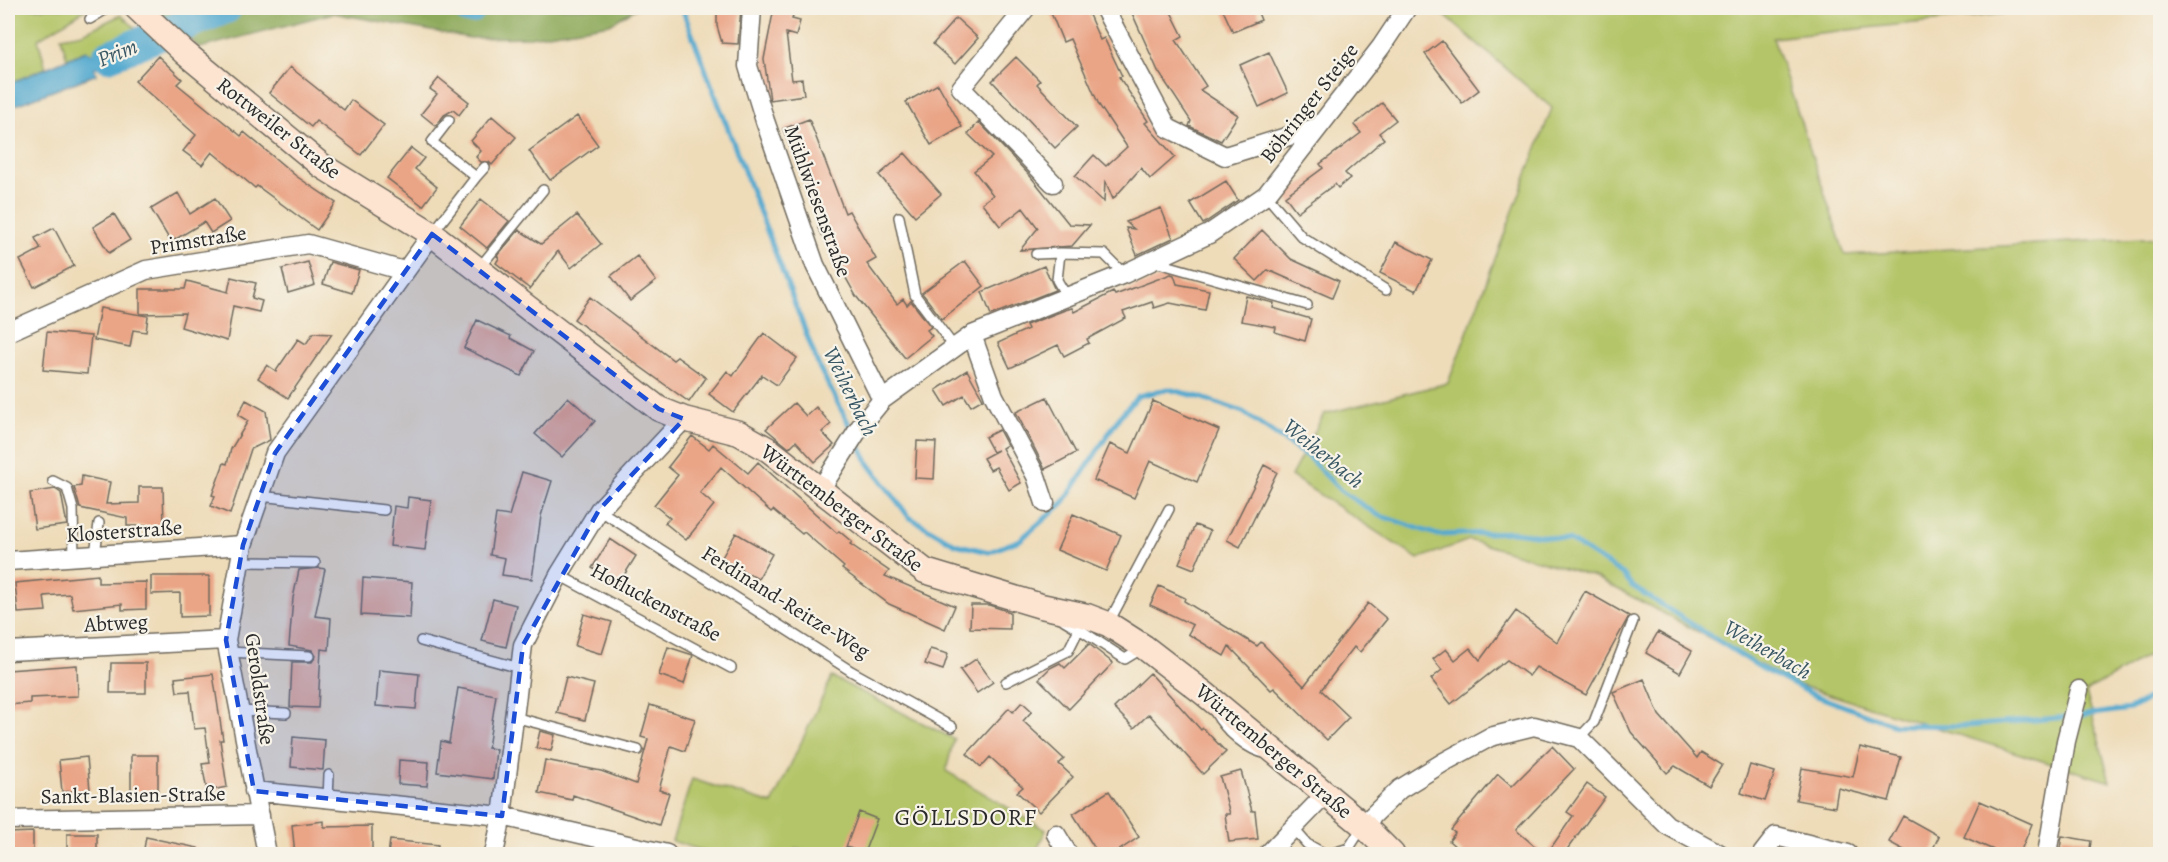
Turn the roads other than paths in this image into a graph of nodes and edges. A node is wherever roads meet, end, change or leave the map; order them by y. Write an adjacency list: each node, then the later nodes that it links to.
1 (108, 8): 7 (lane)
2 (137, 8): 16 (street, Rottweiler Straße)
3 (752, 8): 29 (street, Mühlwiesenstraße)
4 (1026, 8): 12 (street)
5 (1104, 8): 9 (street)
6 (1407, 8): 9 (street, Böhringer Steige)
7 (90, 19)
8 (449, 120): 11 (lane)
9 (1318, 127): 14 (street, Böhringer Steige)
10 (485, 167): 11 (lane)
11 (476, 177): 16 (lane)
12 (1053, 183)
13 (543, 190): 20 (lane)
14 (1266, 195): 19 (street, Böhringer Steige); 23 (lane, Böhringer Steige)
15 (898, 217): 28 (lane)
16 (432, 234): 20 (street, Württemberger Straße); 21 (street, Geroldstraße)
17 (1060, 253): 18 (lane); 22 (lane); 24 (lane)
18 (1036, 254)
19 (1152, 261): 22 (street, Böhringer Steige); 25 (lane)
20 (478, 270): 30 (street, Württemberger Straße)
21 (404, 271): 26 (street, Primstraße); 33 (street, Geroldstraße)
22 (1124, 273): 24 (street, Böhringer Steige)
23 (1386, 290)
24 (1066, 297): 27 (street, Böhringer Steige)
25 (1306, 304)
26 (8, 332)
27 (972, 335): 28 (street, Böhringer Steige); 34 (street)
28 (955, 348): 29 (street, Böhringer Steige)
29 (882, 400): 32 (street, Böhringer Steige)
30 (684, 419): 32 (street, Württemberger Straße); 37 (street, Hofluckenstraße)
31 (53, 481): 41 (lane)
32 (820, 490): 45 (street, Württemberger Straße)
33 (260, 496): 36 (lane); 39 (street, Geroldstraße)
34 (1046, 503)
35 (1169, 509): 47 (lane)
36 (384, 510)
37 (599, 510): 44 (street, Hofluckenstraße); 61 (lane, Ferdinand-Reitze-Weg)
38 (99, 523): 40 (lane)
39 (241, 554): 40 (street, Klosterstraße); 43 (lane); 50 (street, Geroldstraße)
40 (95, 555): 41 (street, Klosterstraße)
41 (74, 557): 42 (street, Klosterstraße)
42 (8, 561)
43 (315, 563)
44 (559, 575): 54 (street, Hofluckenstraße); 55 (lane, Hofluckenstraße)
45 (1041, 606): 47 (street, Württemberger Straße); 48 (lane)
46 (1633, 621): 62 (lane)
47 (1108, 624): 51 (street, Württemberger Straße)
48 (1079, 629): 51 (lane); 56 (lane)
49 (421, 641): 54 (lane)
50 (227, 646): 52 (street, Abtweg); 53 (lane); 58 (street, Geroldstraße)
51 (1144, 647): 66 (street, Württemberger Straße)
52 (8, 651)
53 (309, 656)
54 (520, 668): 60 (street, Hofluckenstraße)
55 (731, 668)
56 (1006, 682)
57 (2079, 690): 85 (street)
58 (239, 711): 59 (lane); 65 (street, Geroldstraße)
59 (286, 713)
60 (514, 717): 63 (lane); 69 (street, Hofluckenstraße)
61 (952, 727)
62 (1579, 738): 71 (street); 82 (street)
63 (638, 750)
64 (329, 775): 67 (lane)
65 (254, 791): 67 (street, Sankt-Blasien-Straße); 68 (street, Geroldstraße)
66 (1325, 795): 71 (street, Württemberger Straße); 72 (street)
67 (328, 799): 69 (street, Sankt-Blasien-Straße)
68 (260, 815): 70 (street, Sankt-Blasien-Straße); 74 (street, Geroldstraße)
69 (502, 816): 75 (street, Hofluckenstraße); 76 (street, Sankt-Blasien-Straße)
70 (8, 820)
71 (1363, 825): 80 (lane); 81 (street, Württemberger Straße)
72 (1293, 828): 78 (street); 79 (lane)
73 (1056, 834): 77 (street)
74 (267, 855)
75 (494, 855)
76 (667, 855)
77 (1068, 855)
78 (1268, 855)
79 (1325, 855)
80 (1330, 855)
81 (1392, 855)
82 (1720, 855)
83 (1762, 855): 84 (street)
84 (1848, 855)
85 (2048, 855)

